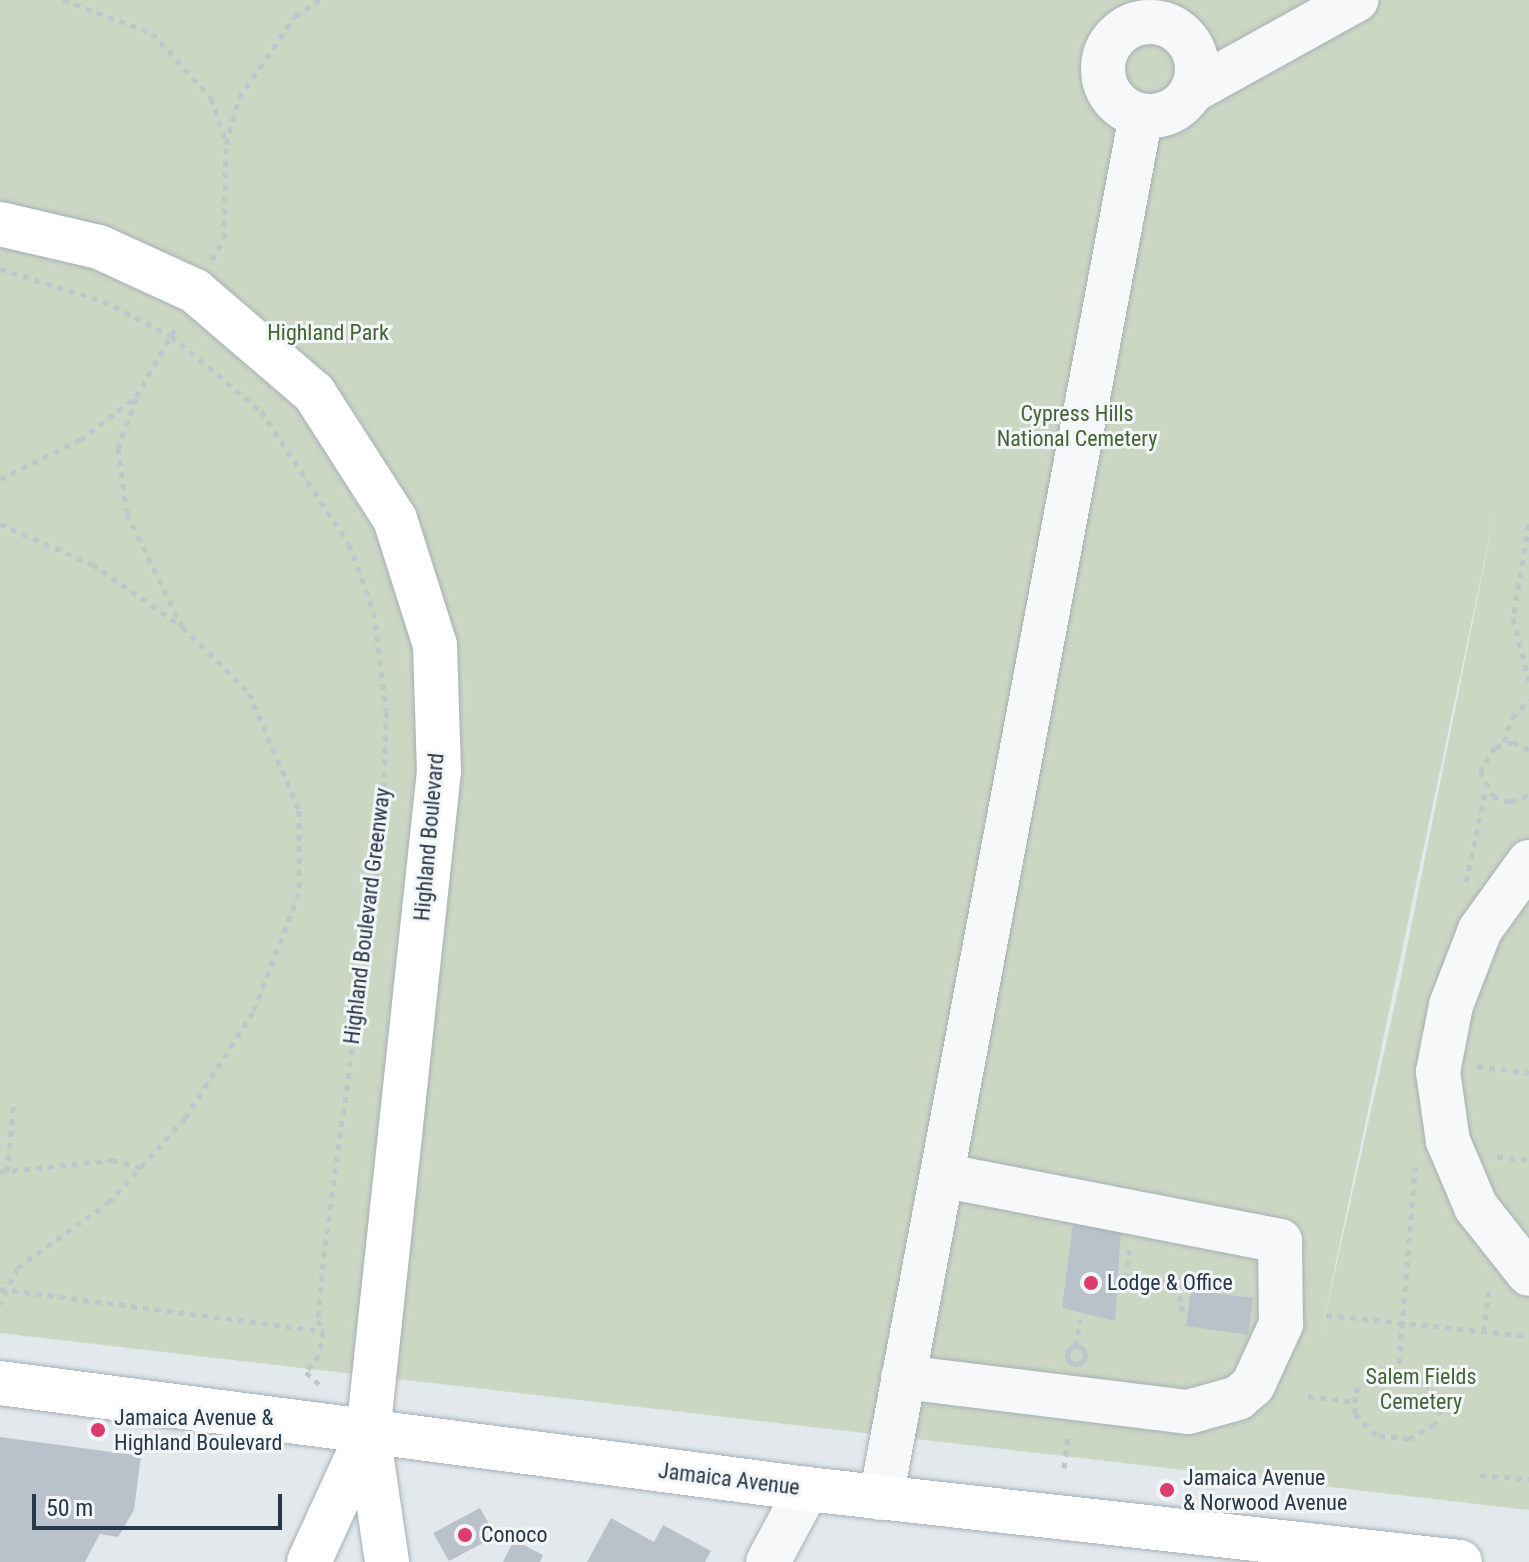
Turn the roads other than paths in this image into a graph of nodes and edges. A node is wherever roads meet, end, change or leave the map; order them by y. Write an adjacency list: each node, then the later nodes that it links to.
1 (1356, 0): 2 (street)
2 (1192, 91): 3 (street); 3 (street)
3 (1141, 116): 6 (street)
4 (0, 224): 10 (main road, Highland Boulevard)
5 (1529, 862): 7 (street)
6 (942, 1175): 8 (street); 8 (street)
7 (1529, 1274)
8 (903, 1377): 12 (street)
9 (0, 1383): 10 (main road, Jamaica Avenue)
10 (368, 1433): 11 (main road, Jamaica Avenue); 14 (main road); 15 (main road)
11 (807, 1489): 12 (main road, Jamaica Avenue); 16 (street)
12 (881, 1498): 13 (main road, Jamaica Avenue)
13 (1321, 1555): 17 (main road, Jamaica Avenue)
14 (309, 1562)
15 (387, 1562)
16 (768, 1562)
17 (1460, 1562)

